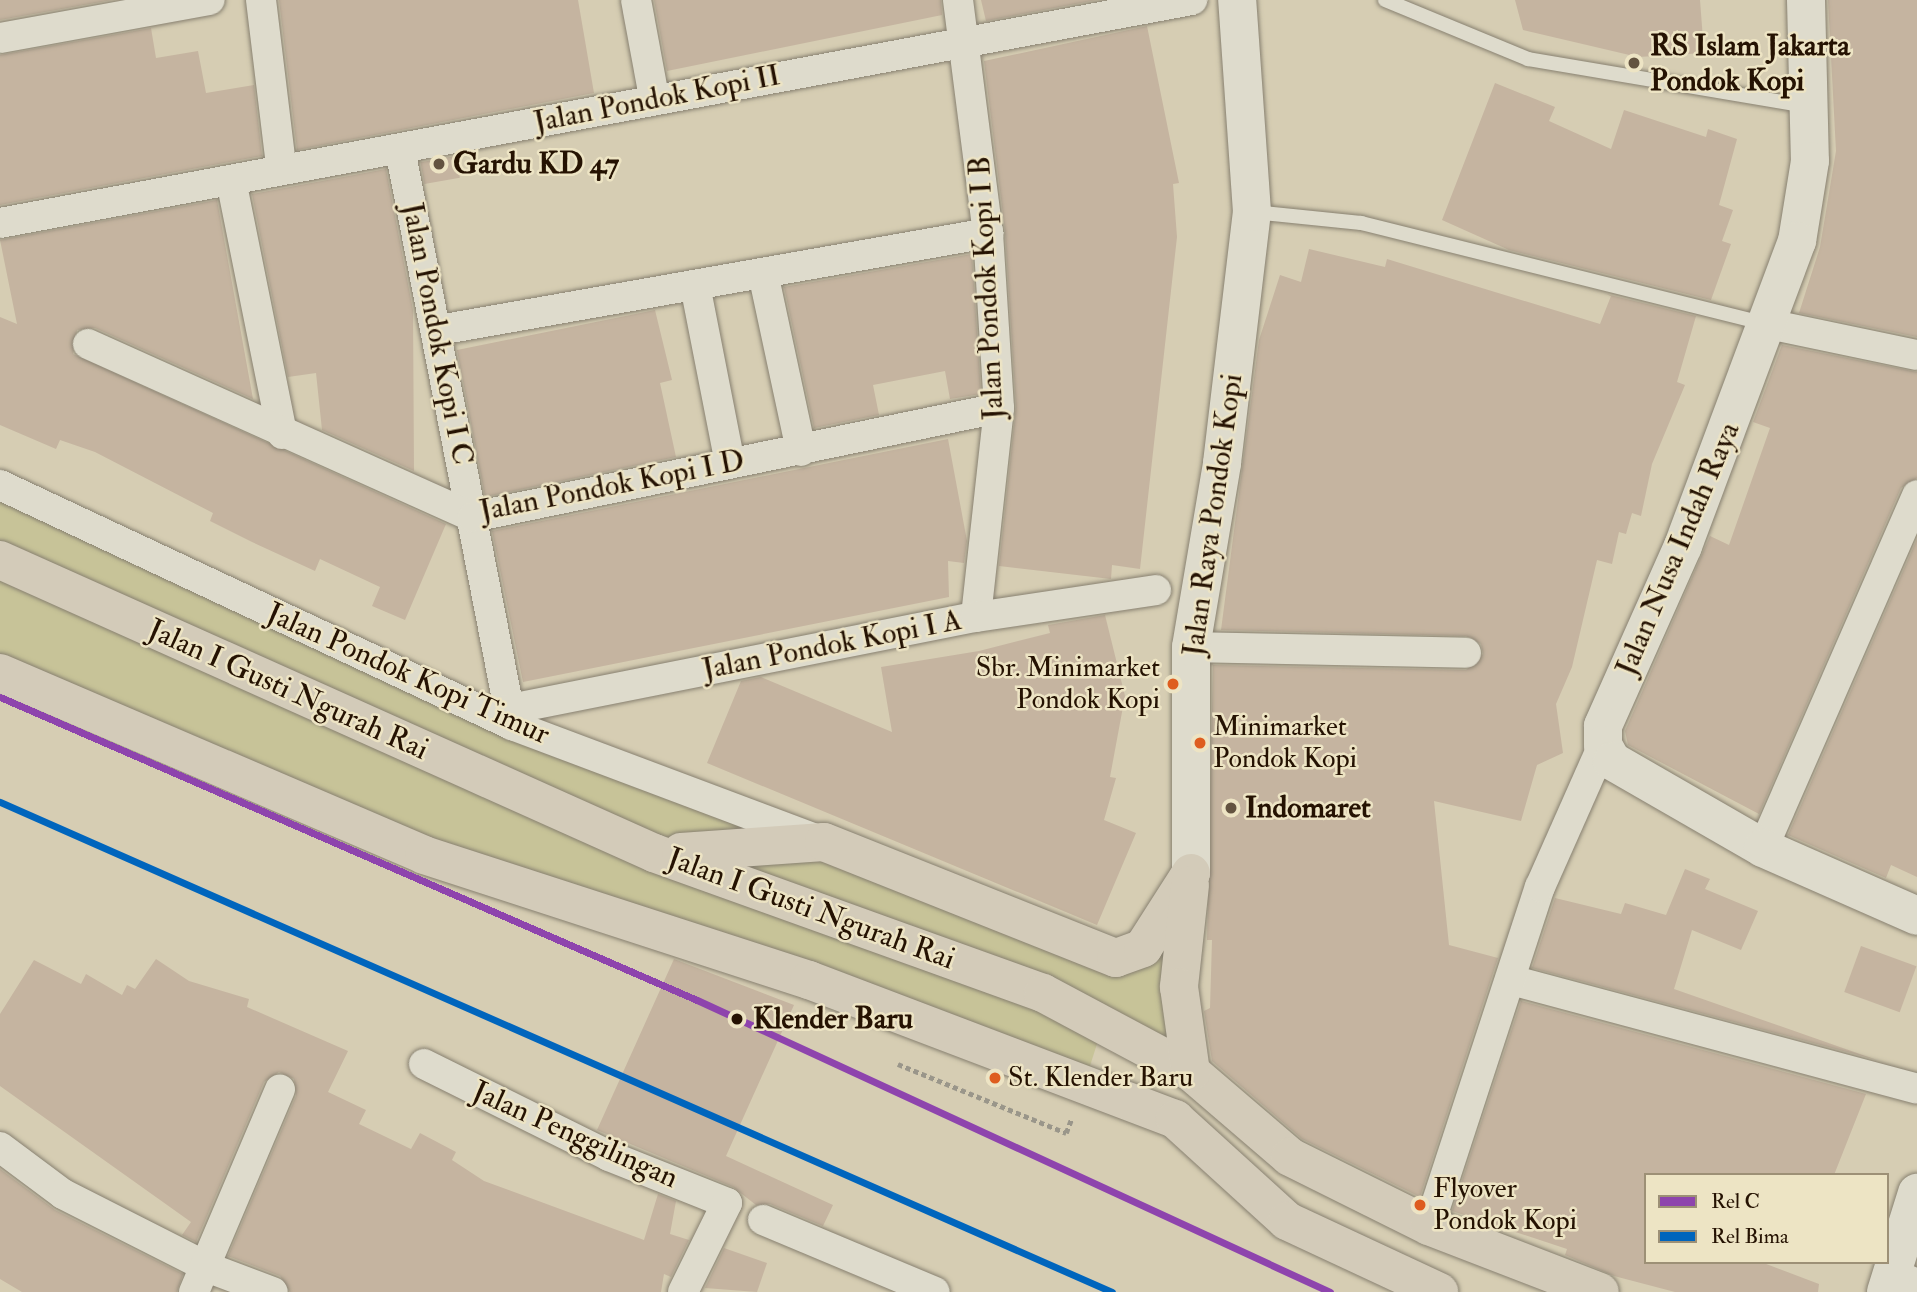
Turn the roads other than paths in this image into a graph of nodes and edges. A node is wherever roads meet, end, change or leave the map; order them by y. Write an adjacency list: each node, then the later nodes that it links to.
1 (261, 0): 14 (street)
2 (636, 0): 11 (street)
3 (958, 0): 10 (street, Jalan Pondok Kopi I B)
4 (1192, 0): 10 (street, Jalan Pondok Kopi II)
5 (1237, 0): 16 (street, Jalan Raya Pondok Kopi)
6 (1385, 0): 12 (lane)
7 (1805, 0): 12 (street, Jalan Nusa Indah Raya)
8 (198, 1): 9 (street)
9 (0, 38)
10 (967, 42): 11 (street, Jalan Pondok Kopi II); 18 (street, Jalan Pondok Kopi I B)
11 (654, 97): 13 (street, Jalan Pondok Kopi II)
12 (1811, 106): 21 (street, Jalan Nusa Indah Raya)
13 (400, 149): 14 (street, Jalan Pondok Kopi II); 22 (street, Jalan Pondok Kopi I C)
14 (281, 166): 15 (street, Jalan Pondok Kopi II)
15 (231, 180): 17 (street, Jalan Pondok Kopi II); 26 (street)
16 (1252, 212): 21 (lane); 35 (street, Jalan Raya Pondok Kopi)
17 (0, 223)
18 (988, 233): 19 (street); 25 (street, Jalan Pondok Kopi I B)
19 (763, 274): 20 (street); 27 (street)
20 (695, 285): 22 (street); 28 (street)
21 (1768, 324): 24 (street); 39 (street, Jalan Nusa Indah Raya)
22 (439, 330): 31 (street, Jalan Pondok Kopi I C)
23 (88, 344): 26 (street, Jalan Pondok Kopi I D)
24 (1917, 355)
25 (999, 408): 27 (street, Jalan Pondok Kopi I D); 34 (street, Jalan Pondok Kopi I B)
26 (282, 434): 31 (street, Jalan Pondok Kopi I D)
27 (801, 451): 28 (street, Jalan Pondok Kopi I D)
28 (730, 464): 31 (street, Jalan Pondok Kopi I D)
29 (0, 485): 38 (street, Jalan Pondok Kopi Timur)
30 (1917, 495): 41 (street)
31 (473, 517): 38 (street, Jalan Pondok Kopi I C)
32 (0, 560): 42 (main road, Jalan I Gusti Ngurah Rai)
33 (1156, 590): 34 (street, Jalan Pondok Kopi I A)
34 (976, 617): 38 (street, Jalan Pondok Kopi I A)
35 (1191, 647): 36 (street); 43 (street, Jalan Raya Pondok Kopi)
36 (1466, 653)
37 (0, 673): 59 (main road)
38 (511, 717): 40 (street, Jalan Pondok Kopi Timur)
39 (1603, 745): 41 (street); 45 (street)
40 (824, 842): 42 (main road); 43 (main road)
41 (1763, 848): 44 (street)
42 (654, 853): 47 (main road, Jalan I Gusti Ngurah Rai)
43 (1191, 873): 47 (main road, Jalan Raya Pondok Kopi)
44 (1917, 916)
45 (1511, 980): 49 (street); 53 (street)
46 (424, 1064): 57 (street, Jalan Penggilingan)
47 (1191, 1072): 53 (main road, Jalan I Gusti Ngurah Rai)
48 (281, 1089): 54 (street)
49 (1917, 1089)
50 (0, 1147): 54 (street)
51 (1917, 1194): 55 (street)
52 (763, 1220): 58 (street)
53 (1429, 1226): 60 (main road, Jalan I Gusti Ngurah Rai)
54 (202, 1280): 56 (street)
55 (1897, 1283)
56 (273, 1292)
57 (683, 1292)
58 (935, 1292)
59 (1439, 1292)
60 (1600, 1292)

